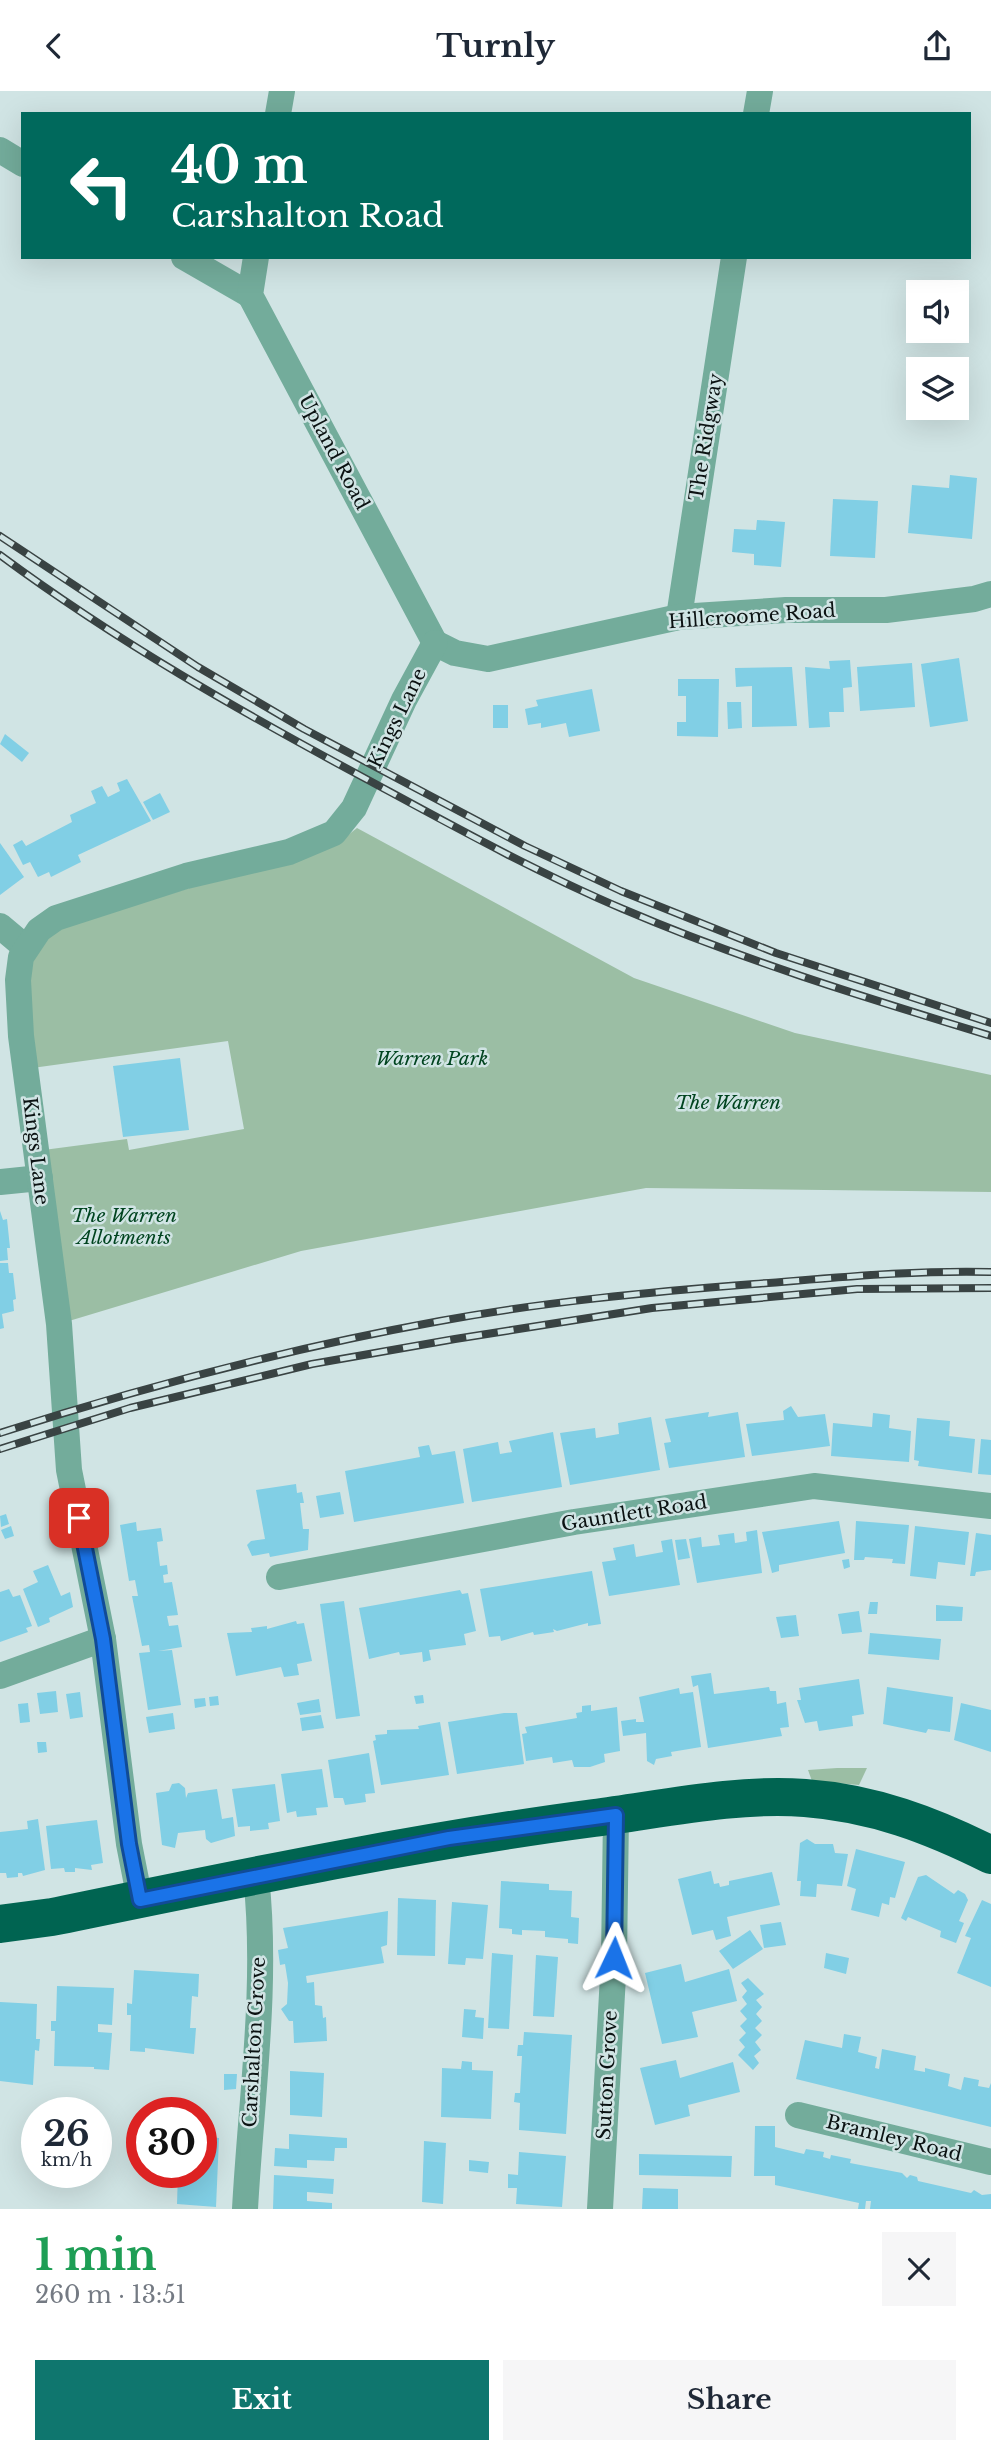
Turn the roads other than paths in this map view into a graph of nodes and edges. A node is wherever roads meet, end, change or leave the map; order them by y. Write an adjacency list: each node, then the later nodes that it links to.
1 (282, 91): 3 (street)
2 (760, 91): 4 (street)
3 (278, 112)
4 (757, 112)
5 (0, 149): 6 (street)
6 (21, 164)
7 (187, 259): 10 (street)
8 (256, 259): 10 (street)
9 (734, 259): 12 (street, The Ridgway)
10 (250, 295): 13 (street, Upland Road)
11 (991, 594): 12 (street, Hillcroome Road)
12 (679, 617): 13 (street, Hillcroome Road)
13 (435, 643): 15 (street, Kings Lane)
14 (0, 926): 15 (street)
15 (25, 947): 16 (street, Kings Lane)
16 (40, 1178): 17 (street); 20 (street, Kings Lane)
17 (0, 1182)
18 (991, 1506): 19 (street, Gauntlett Road)
19 (279, 1577)
20 (103, 1639): 21 (street); 25 (street, Kings Lane)
21 (0, 1676)
22 (616, 1815): 23 (highway); 24 (highway); 30 (street, Sutton Grove)
23 (991, 1854)
24 (256, 1876): 25 (highway); 29 (street, Carshalton Grove)
25 (140, 1900): 26 (highway)
26 (0, 1924)
27 (798, 2115): 28 (street, Bramley Road)
28 (991, 2162)
29 (244, 2209)
30 (600, 2209)

